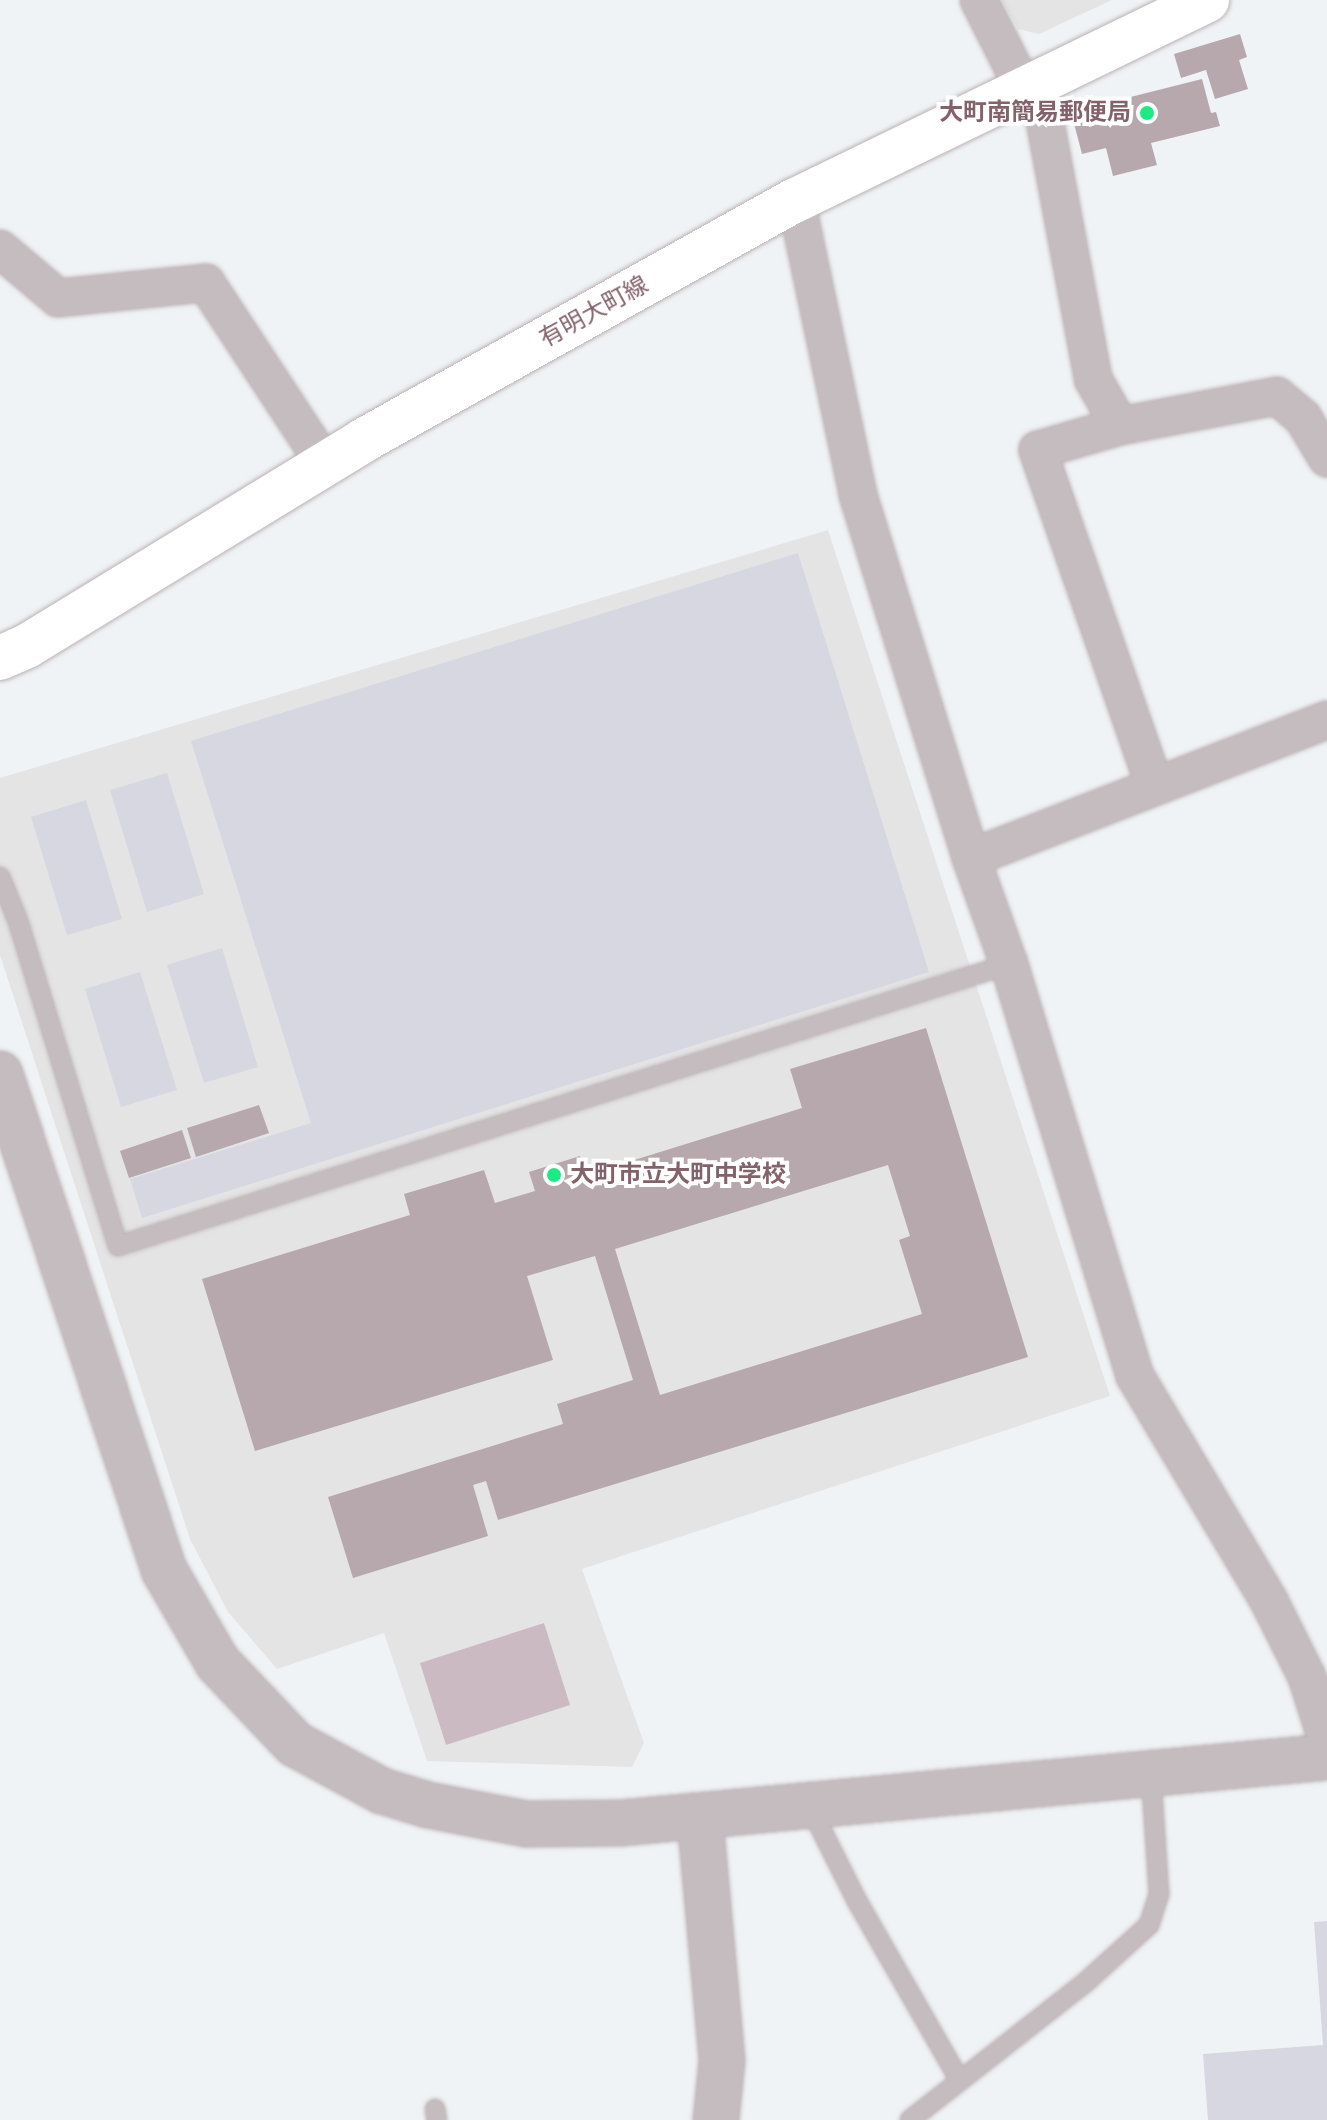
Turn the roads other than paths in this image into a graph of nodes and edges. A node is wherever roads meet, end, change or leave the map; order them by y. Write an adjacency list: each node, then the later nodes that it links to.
1 (979, 0): 3 (street)
2 (1207, 0): 3 (main road, 有明大町線)
3 (1023, 87): 4 (main road, 有明大町線); 6 (street)
4 (796, 200): 8 (main road, 有明大町線); 12 (street)
5 (0, 249): 8 (street)
6 (1120, 426): 7 (street); 11 (street)
7 (1327, 458)
8 (326, 466): 9 (main road, 有明大町線)
9 (0, 658)
10 (1327, 720): 11 (street)
11 (1154, 784): 12 (street)
12 (971, 858): 14 (street)
13 (0, 877): 14 (lane)
14 (1009, 964): 16 (street)
15 (0, 1074): 20 (street)
16 (1327, 1740)
17 (1327, 1757): 18 (street)
18 (1151, 1775): 19 (street); 21 (lane)
19 (810, 1807): 20 (street); 21 (lane)
20 (700, 1818): 22 (street)
21 (960, 2081): 23 (lane)
22 (721, 2119)
23 (910, 2120)

